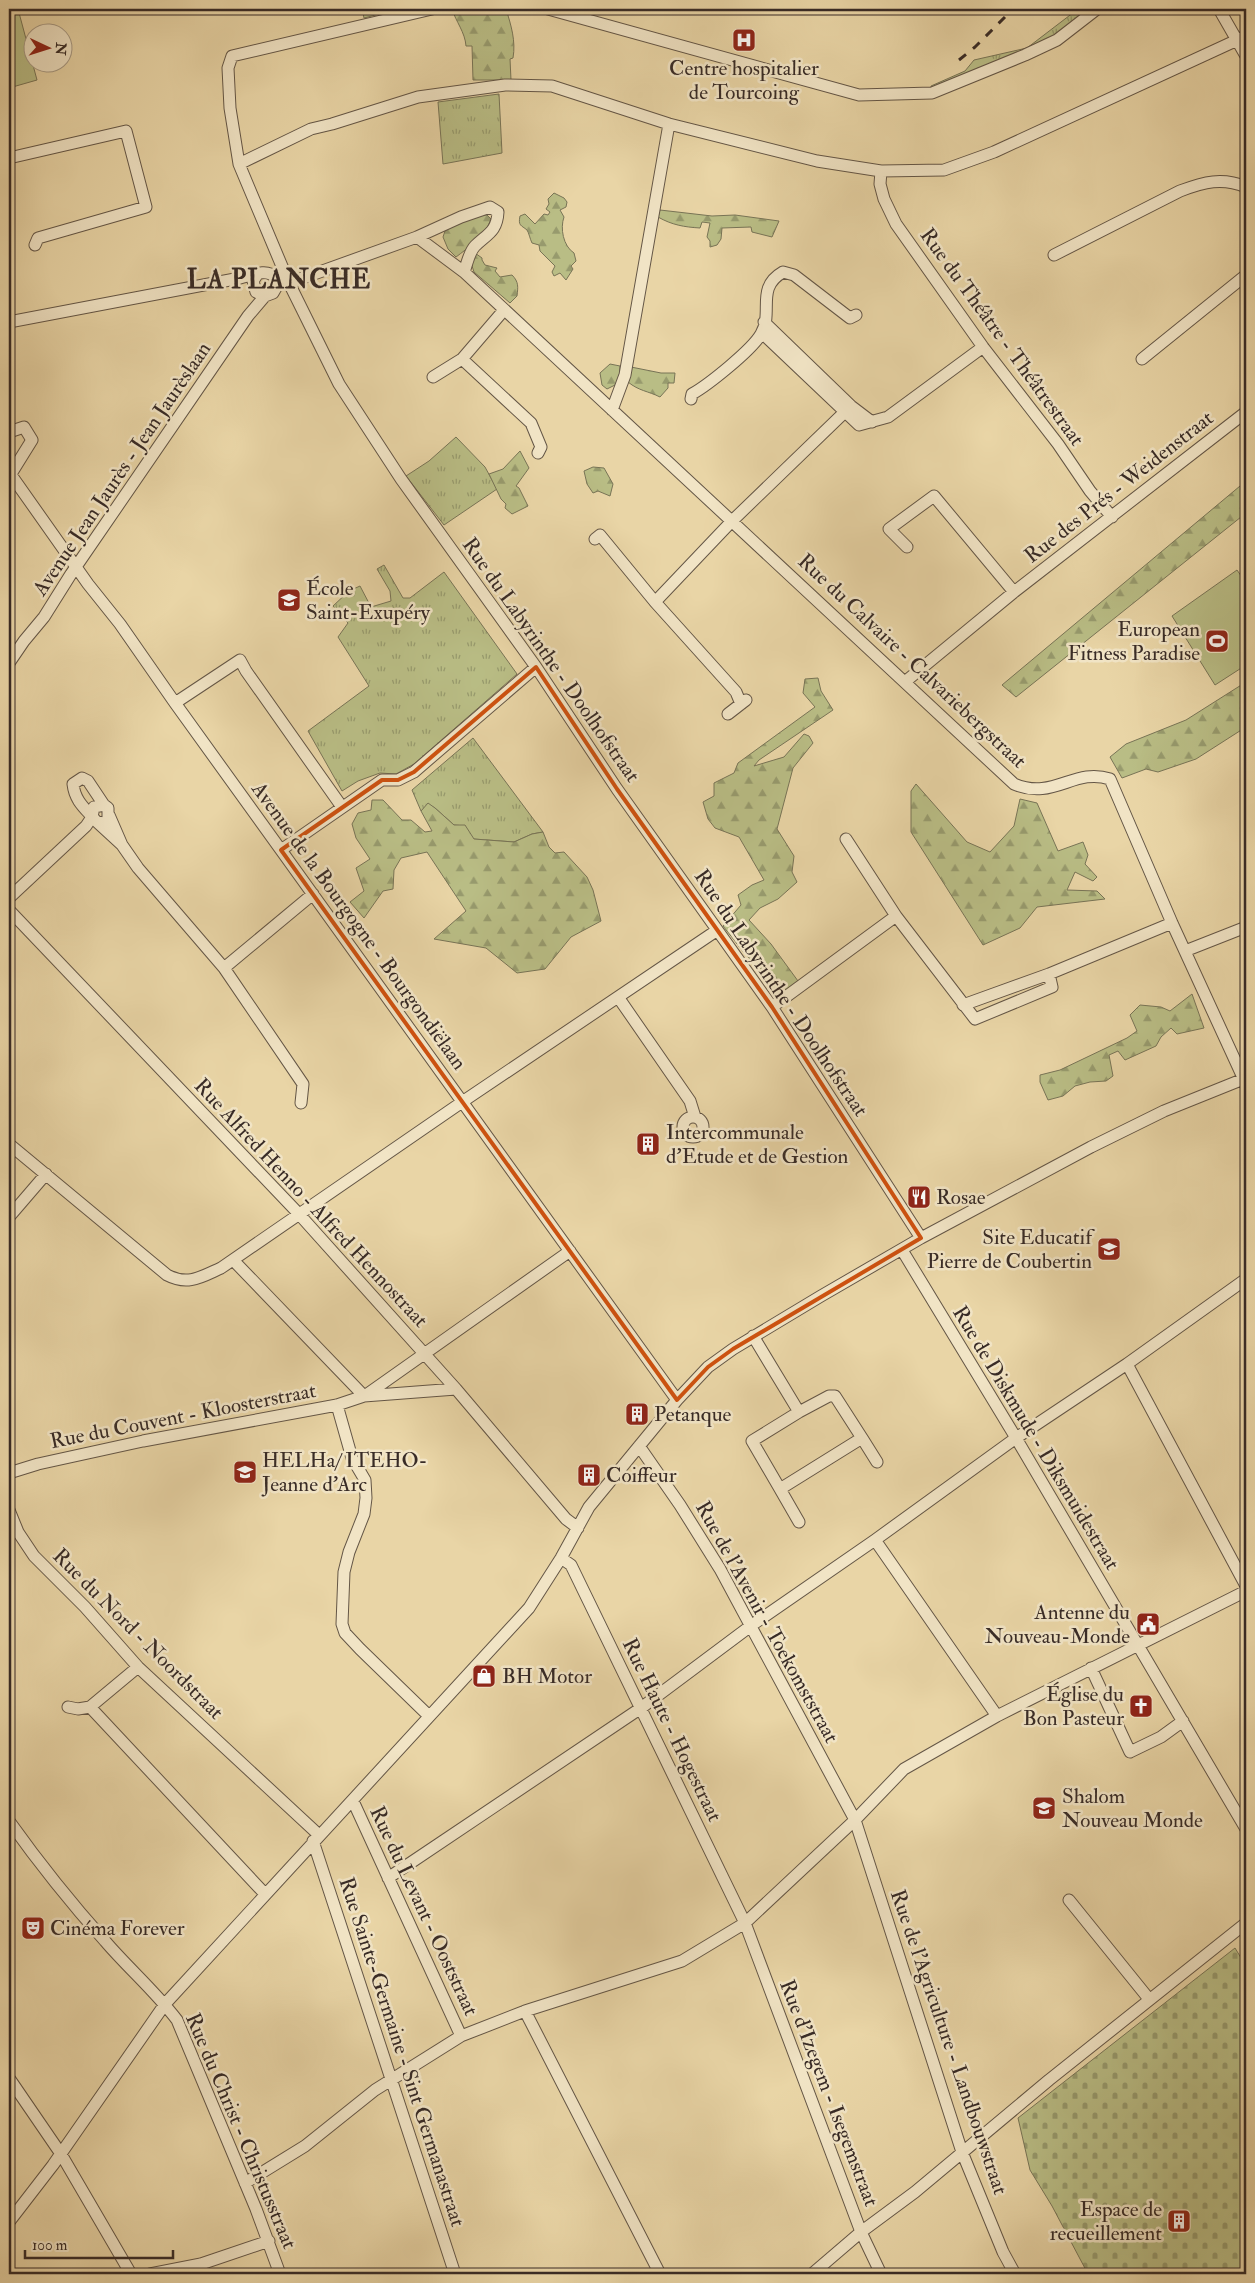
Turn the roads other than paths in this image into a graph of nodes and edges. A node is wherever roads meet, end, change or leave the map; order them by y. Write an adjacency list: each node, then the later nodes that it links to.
1 (432, 9): 9 (street, Rue du Labyrinthe - Doolhofstraat)
2 (548, 9): 3 (street)
3 (1097, 9)
4 (1219, 9): 5 (street)
5 (1241, 39): 6 (street); 10 (street)
6 (1246, 56)
7 (669, 124): 9 (street); 10 (street); 30 (street)
8 (9, 158): 13 (street)
9 (239, 164): 18 (street, Rue du Labyrinthe - Doolhofstraat)
10 (881, 171): 24 (street, Rue du Théâtre - Théâtrestraat)
11 (1246, 187): 14 (street)
12 (417, 237): 15 (street, Rue du Calvaire - Calvariebergstraat); 15 (street); 18 (street)
13 (35, 245)
14 (1054, 256)
15 (464, 272): 20 (street, Rue du Calvaire - Calvariebergstraat)
16 (257, 275): 18 (street); 19 (street); 22 (street)
17 (1246, 275): 26 (street)
18 (285, 281): 19 (street); 43 (street, Rue du Labyrinthe - Doolhofstraat)
19 (265, 296): 39 (street, Avenue Jean Jaurès - Jean Jaurèslaan)
20 (504, 310): 25 (street); 30 (street, Rue du Calvaire - Calvariebergstraat)
21 (856, 315): 23 (street)
22 (9, 322)
23 (763, 328): 28 (street); 29 (street)
24 (983, 346): 29 (street); 35 (street, Rue du Théâtre - Théâtrestraat)
25 (462, 359): 27 (street); 33 (street)
26 (1142, 359)
27 (433, 377)
28 (691, 399)
29 (847, 409): 36 (street)
30 (612, 410): 36 (street, Rue du Calvaire - Calvariebergstraat)
31 (1246, 412): 35 (street, Rue des Prés - Weidenstraat)
32 (9, 432): 34 (street, Avenue de la Bourgogne - Bourgondiëlaan)
33 (538, 453)
34 (9, 475): 39 (street, Avenue de la Bourgogne - Bourgondiëlaan)
35 (1112, 517): 40 (street, Rue des Prés - Weidenstraat)
36 (732, 521): 41 (street); 44 (street, Rue du Calvaire - Calvariebergstraat)
37 (595, 539): 41 (street)
38 (907, 547): 40 (street, Rue des Prés - Weidenstraat)
39 (76, 566): 42 (street, Avenue Jean Jaurès - Jean Jaurèslaan); 45 (street, Avenue de la Bourgogne - Bourgondiëlaan)
40 (1014, 592): 44 (street, Rue des Prés - Weidenstraat)
41 (655, 602): 46 (street)
42 (9, 663)
43 (536, 667): 47 (street); 59 (street, Rue du Labyrinthe - Doolhofstraat)
44 (906, 681): 57 (street, Rue du Calvaire - Calvariebergstraat)
45 (175, 703): 47 (street); 52 (street, Avenue de la Bourgogne - Bourgondiëlaan)
46 (728, 714)
47 (342, 807): 52 (street)
48 (107, 810): 49 (street); 49 (street); 51 (street)
49 (95, 820): 51 (street); 54 (street)
50 (846, 839): 56 (street)
51 (122, 845): 61 (street)
52 (281, 850): 53 (street, Avenue de la Bourgogne - Bourgondiëlaan)
53 (313, 894): 61 (street); 67 (street, Avenue de la Bourgogne - Bourgondiëlaan)
54 (9, 898)
55 (9, 910): 72 (street, Rue Alfred Henno - Alfred Hennostraat)
56 (896, 916): 64 (street); 65 (street)
57 (1172, 923): 60 (street, Rue du Calvaire - Calvariebergstraat); 62 (street)
58 (1246, 927): 60 (street)
59 (716, 931): 63 (street); 65 (street, Rue du Labyrinthe - Doolhofstraat)
60 (1185, 951): 66 (street, Rue du Calvaire - Calvariebergstraat)
61 (224, 968): 68 (street)
62 (1049, 974): 64 (street); 64 (street)
63 (618, 997): 67 (street); 69 (street)
64 (963, 1005)
65 (772, 1007): 74 (street, Rue du Labyrinthe - Doolhofstraat)
66 (1245, 1081): 74 (street)
67 (463, 1101): 72 (street); 76 (street, Avenue de la Bourgogne - Bourgondiëlaan)
68 (301, 1103)
69 (695, 1116)
70 (9, 1144): 71 (street)
71 (46, 1174): 73 (street); 77 (street)
72 (298, 1213): 77 (street); 80 (street, Rue Alfred Henno - Alfred Hennostraat)
73 (9, 1217)
74 (921, 1238): 75 (street)
75 (902, 1250): 79 (street); 88 (street, Rue de Diskmude - Diksmuidestraat)
76 (570, 1251): 80 (street, Rue du Couvent - Kloosterstraat); 84 (street, Avenue de la Bourgogne - Bourgondiëlaan)
77 (233, 1260): 83 (street)
78 (1246, 1279): 81 (street)
79 (754, 1336): 84 (street); 86 (street)
80 (425, 1354): 82 (street, Rue Alfred Henno - Alfred Hennostraat); 83 (street, Rue du Couvent - Kloosterstraat)
81 (1127, 1364): 88 (street); 98 (street)
82 (456, 1389): 83 (street, Rue du Couvent - Kloosterstraat); 95 (street, Rue Alfred Henno - Alfred Hennostraat)
83 (364, 1396): 85 (street, Rue du Couvent - Kloosterstraat)
84 (677, 1400): 89 (street)
85 (337, 1405): 91 (street, Rue du Couvent - Kloosterstraat); 104 (street)
86 (799, 1412): 87 (street); 92 (street)
87 (862, 1438): 90 (street); 92 (street)
88 (1016, 1438): 96 (street); 101 (street, Rue de Diskmude - Diksmuidestraat)
89 (639, 1446): 95 (street); 100 (street, Rue de l'Avenir - Toekomststraat)
90 (877, 1462)
91 (9, 1472)
92 (780, 1489): 94 (street)
93 (9, 1510): 102 (street, Rue du Nord - Noordstraat)
94 (799, 1522)
95 (578, 1528): 97 (street)
96 (875, 1540): 100 (street); 109 (street)
97 (561, 1558): 107 (street, Rue Haute - Hogestraat); 108 (street)
98 (1246, 1586)
99 (1246, 1591): 101 (street)
100 (752, 1625): 107 (street); 113 (street, Rue de l'Avenir - Toekomststraat)
101 (1138, 1646): 103 (street); 110 (street, Rue de Diskmude - Diksmuidestraat)
102 (138, 1667): 106 (street); 116 (street, Rue du Nord - Noordstraat)
103 (1091, 1668): 109 (street); 110 (street)
104 (416, 1702): 108 (street); 111 (street)
105 (68, 1707): 106 (street)
106 (90, 1707): 118 (street)
107 (641, 1708): 117 (street); 120 (street, Rue Haute - Hogestraat)
108 (429, 1716): 111 (street)
109 (997, 1716): 113 (street)
110 (1183, 1722): 115 (street, Rue de Diskmude - Diksmuidestraat)
111 (410, 1735): 112 (street)
112 (353, 1800): 116 (street); 117 (street, Rue du Levant - Ooststraat)
113 (855, 1820): 120 (street); 128 (street, Rue de l'Agriculture - Landbouwstraat)
114 (9, 1821): 123 (street, Rue du Christ - Christusstraat)
115 (1246, 1829)
116 (316, 1838): 118 (street); 127 (street, Rue Sainte-Germaine - Sint Germanastraat)
117 (388, 1878): 125 (street, Rue du Levant - Ooststraat)
118 (265, 1894): 123 (street)
119 (1069, 1900): 122 (street)
120 (745, 1923): 124 (street); 132 (street, Rue d'Izegem - Isegemstraat)
121 (1246, 1923): 122 (street)
122 (1149, 1999): 128 (street)
123 (165, 2004): 129 (street); 130 (street, Rue du Christ - Christusstraat)
124 (525, 2012): 125 (street); 138 (street)
125 (461, 2036): 127 (street)
126 (9, 2078): 129 (street)
127 (392, 2079): 130 (street); 137 (street, Rue Sainte-Germaine - Sint Germanastraat)
128 (962, 2152): 132 (street); 141 (street, Rue de l'Agriculture - Landbouwstraat)
129 (60, 2154): 131 (street); 134 (street)
130 (245, 2183): 133 (street, Rue du Christ - Christusstraat)
131 (9, 2222)
132 (861, 2232): 139 (street); 140 (street, Rue d'Izegem - Isegemstraat)
133 (269, 2241): 135 (street); 136 (street, Rue du Christ - Christusstraat)
134 (131, 2274)
135 (150, 2274)
136 (280, 2274)
137 (455, 2274)
138 (660, 2274)
139 (812, 2274)
140 (881, 2274)
141 (1015, 2274)

